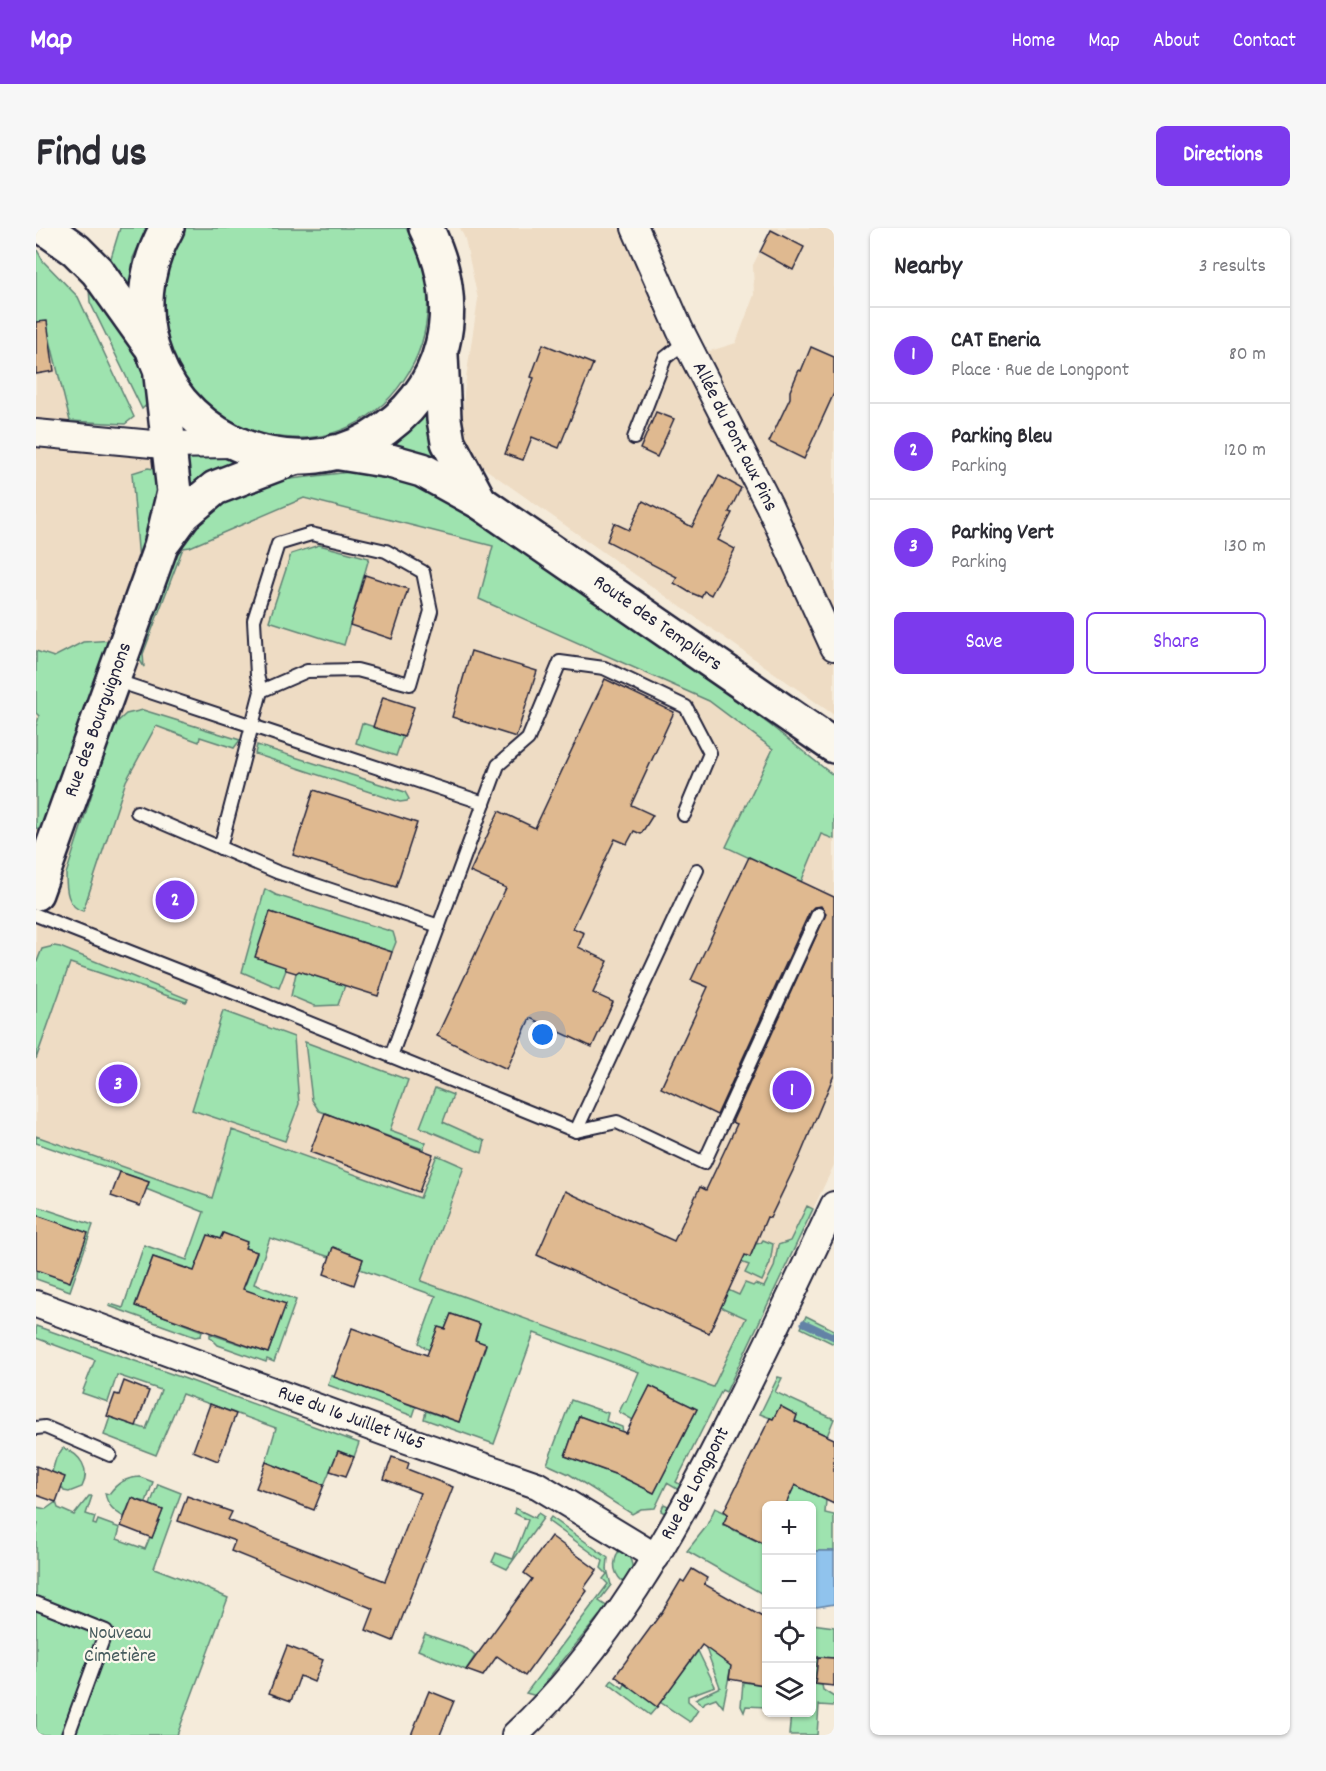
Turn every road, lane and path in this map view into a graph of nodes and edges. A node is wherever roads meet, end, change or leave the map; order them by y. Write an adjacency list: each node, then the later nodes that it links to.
1 (45, 228): 7 (main road)
2 (167, 228): 7 (main road, Rue des Bourguignons)
3 (426, 228): 6 (main road)
4 (635, 228): 5 (street, Allée du Pont aux Pins)
5 (686, 341): 9 (lane); 16 (street, Allée du Pont aux Pins)
6 (441, 351): 12 (main road); 14 (main road, Route des Templiers)
7 (156, 359): 10 (main road); 11 (main road, Rue des Bourguignons)
8 (36, 433): 11 (street)
9 (634, 438)
10 (235, 444): 11 (street); 13 (main road)
11 (169, 445): 15 (main road, Rue des Bourguignons)
12 (334, 452): 13 (main road); 14 (main road, Route des Templiers)
13 (296, 457): 15 (main road, Rue des Bourguignons)
14 (480, 502): 20 (main road, Route des Templiers)
15 (161, 546): 17 (main road, Rue des Bourguignons)
16 (834, 646)
17 (113, 679): 19 (lane); 26 (main road, Rue des Bourguignons)
18 (261, 691): 18 (lane); 19 (lane)
19 (251, 725): 21 (lane); 24 (lane)
20 (834, 746)
21 (484, 803): 23 (lane); 29 (lane)
22 (137, 812): 24 (lane)
23 (684, 815)
24 (220, 848): 29 (lane)
25 (697, 870): 31 (lane)
26 (36, 894)
27 (818, 914): 31 (lane)
28 (36, 915): 30 (lane)
29 (439, 926): 30 (lane)
30 (391, 1056): 31 (lane)
31 (576, 1131)
32 (831, 1210): 36 (street, Rue de Longpont)
33 (36, 1304): 36 (street, Rue du 16 Juillet 1465)
34 (36, 1428): 35 (lane)
35 (110, 1455)
36 (656, 1557): 39 (street, Rue de Longpont)
37 (36, 1603): 38 (lane)
38 (68, 1735)
39 (515, 1735)

